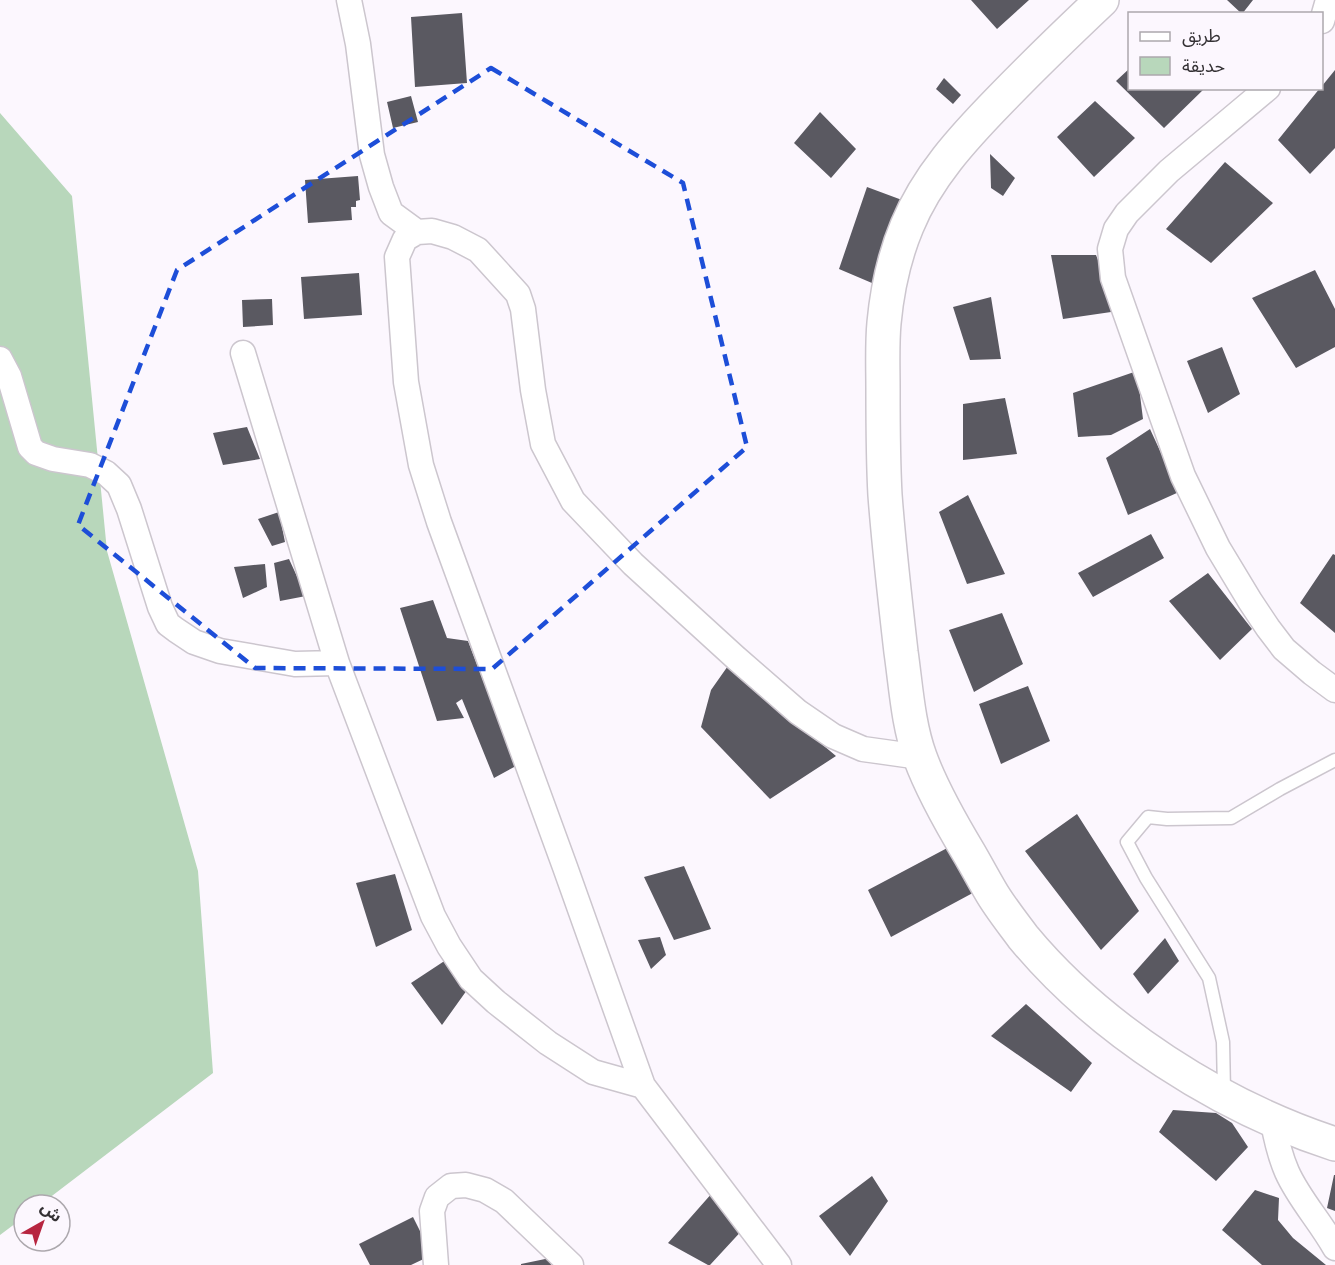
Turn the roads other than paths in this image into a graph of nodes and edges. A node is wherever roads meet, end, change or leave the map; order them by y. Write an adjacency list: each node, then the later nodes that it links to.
1 (349, 0): 4 (street)
2 (1102, 0): 9 (main road)
3 (1266, 90): 8 (street)
4 (417, 232): 9 (street); 11 (street)
5 (243, 353): 7 (street)
6 (0, 359): 7 (street)
7 (337, 663): 11 (street)
8 (1335, 690)
9 (920, 757): 12 (main road)
10 (1335, 760): 12 (lane)
11 (644, 1086): 18 (street)
12 (1224, 1096): 13 (main road)
13 (1273, 1122): 14 (main road); 15 (street)
14 (1335, 1144)
15 (1335, 1248)
16 (436, 1265): 17 (street)
17 (571, 1265)
18 (779, 1265)

